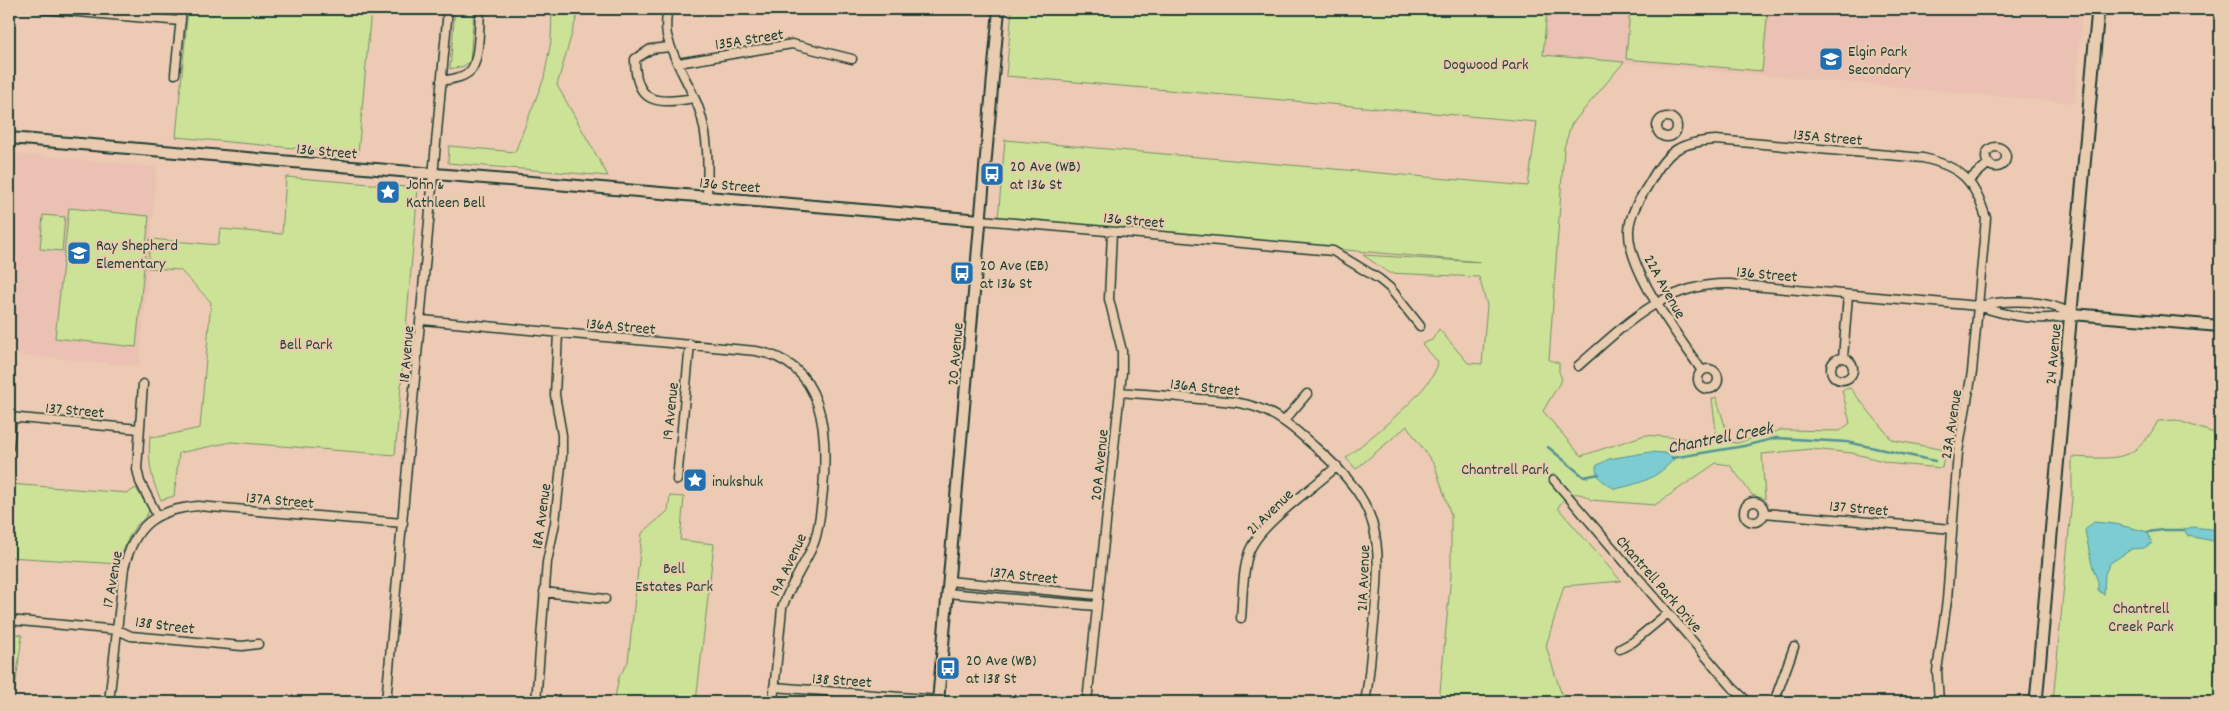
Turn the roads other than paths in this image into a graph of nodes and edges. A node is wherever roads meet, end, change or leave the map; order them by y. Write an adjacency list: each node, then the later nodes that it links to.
1 (43, 9): 8 (street)
2 (182, 9): 8 (street)
3 (448, 9): 13 (street, 18 Avenue)
4 (480, 9): 13 (street)
5 (667, 9): 9 (street)
6 (1000, 9): 22 (street, 20 Avenue)
7 (2098, 9): 27 (main road, 24 Avenue)
8 (181, 21): 12 (street)
9 (670, 47): 11 (street); 14 (street)
10 (852, 59): 11 (street, 135A Street)
11 (678, 63): 14 (street)
12 (175, 74)
13 (442, 81): 19 (street, 18 Avenue)
14 (694, 98): 21 (street)
15 (1673, 135): 17 (street)
16 (9, 138): 19 (street, 136 Street)
17 (1680, 146): 20 (street, 135A Street); 25 (street, 22A Avenue)
18 (1989, 163): 20 (street)
19 (434, 173): 21 (street, 136 Street); 28 (street, 18 Avenue)
20 (1969, 180): 26 (street, 23A Avenue)
21 (707, 196): 22 (street, 136 Street)
22 (981, 220): 23 (street, 136 Street); 51 (street, 20 Avenue)
23 (1112, 232): 29 (street, 136 Street); 38 (street, 20A Avenue)
24 (1848, 295): 25 (street, 136 Street); 26 (street, 136 Street); 33 (street)
25 (1657, 303): 34 (street, 136 Street); 35 (street, 22A Avenue)
26 (1979, 306): 27 (street, 136 Street); 27 (street, 136 Street); 50 (street, 23A Avenue)
27 (2072, 314): 30 (street, 136 Street); 77 (main road, 24 Avenue)
28 (422, 320): 31 (street, 136A Street); 49 (street, 18 Avenue)
29 (1420, 326)
30 (2220, 326)
31 (558, 333): 32 (street, 136A Street); 53 (street, 18A Avenue)
32 (690, 344): 36 (street, 136A Street); 45 (street, 19 Avenue)
33 (1843, 358)
34 (1578, 366)
35 (1702, 371)
36 (807, 381): 66 (street, 19A Avenue)
37 (143, 384): 42 (street)
38 (1120, 392): 41 (street, 136A Street); 55 (street, 20A Avenue)
39 (1307, 394): 41 (street)
40 (10, 417): 42 (street, 137 Street); 43 (street)
41 (1284, 421): 44 (street, 136A Street)
42 (139, 429): 48 (street)
43 (9, 448)
44 (1337, 466): 60 (street, 21 Avenue); 73 (street, 21A Avenue)
45 (676, 480)
46 (1554, 480): 59 (street, Chantrell Park Drive)
47 (1764, 513): 50 (street, 137 Street)
48 (157, 515): 49 (street, 137A Street); 62 (street, 17 Avenue)
49 (403, 523): 69 (street, 18 Avenue)
50 (1952, 529): 76 (street, 23A Avenue)
51 (948, 581): 52 (street, 137A Street); 54 (street, 20 Avenue)
52 (1036, 589): 55 (street, 137A Street); 57 (street)
53 (544, 592): 56 (street); 70 (street, 18A Avenue)
54 (947, 593): 57 (street, 137A Street); 67 (street, 20 Avenue)
55 (1098, 595): 58 (street, 20A Avenue)
56 (605, 599)
57 (1035, 600): 58 (street, 137A Street)
58 (1096, 606): 72 (street, 20A Avenue)
59 (1668, 613): 65 (street); 74 (street, Chantrell Park Drive)
60 (1241, 618)
61 (9, 620): 62 (street, 138 Street)
62 (118, 630): 63 (street, 138 Street); 68 (street, 17 Avenue)
63 (258, 644)
64 (1794, 647): 75 (street)
65 (1620, 649)
66 (774, 687): 67 (street, 138 Street); 71 (street, 19A Avenue)
67 (938, 701)
68 (109, 702)
69 (386, 702)
70 (536, 702)
71 (773, 702)
72 (1087, 702)
73 (1365, 702)
74 (1748, 702)
75 (1774, 702)
76 (1939, 702)
77 (2036, 702)

